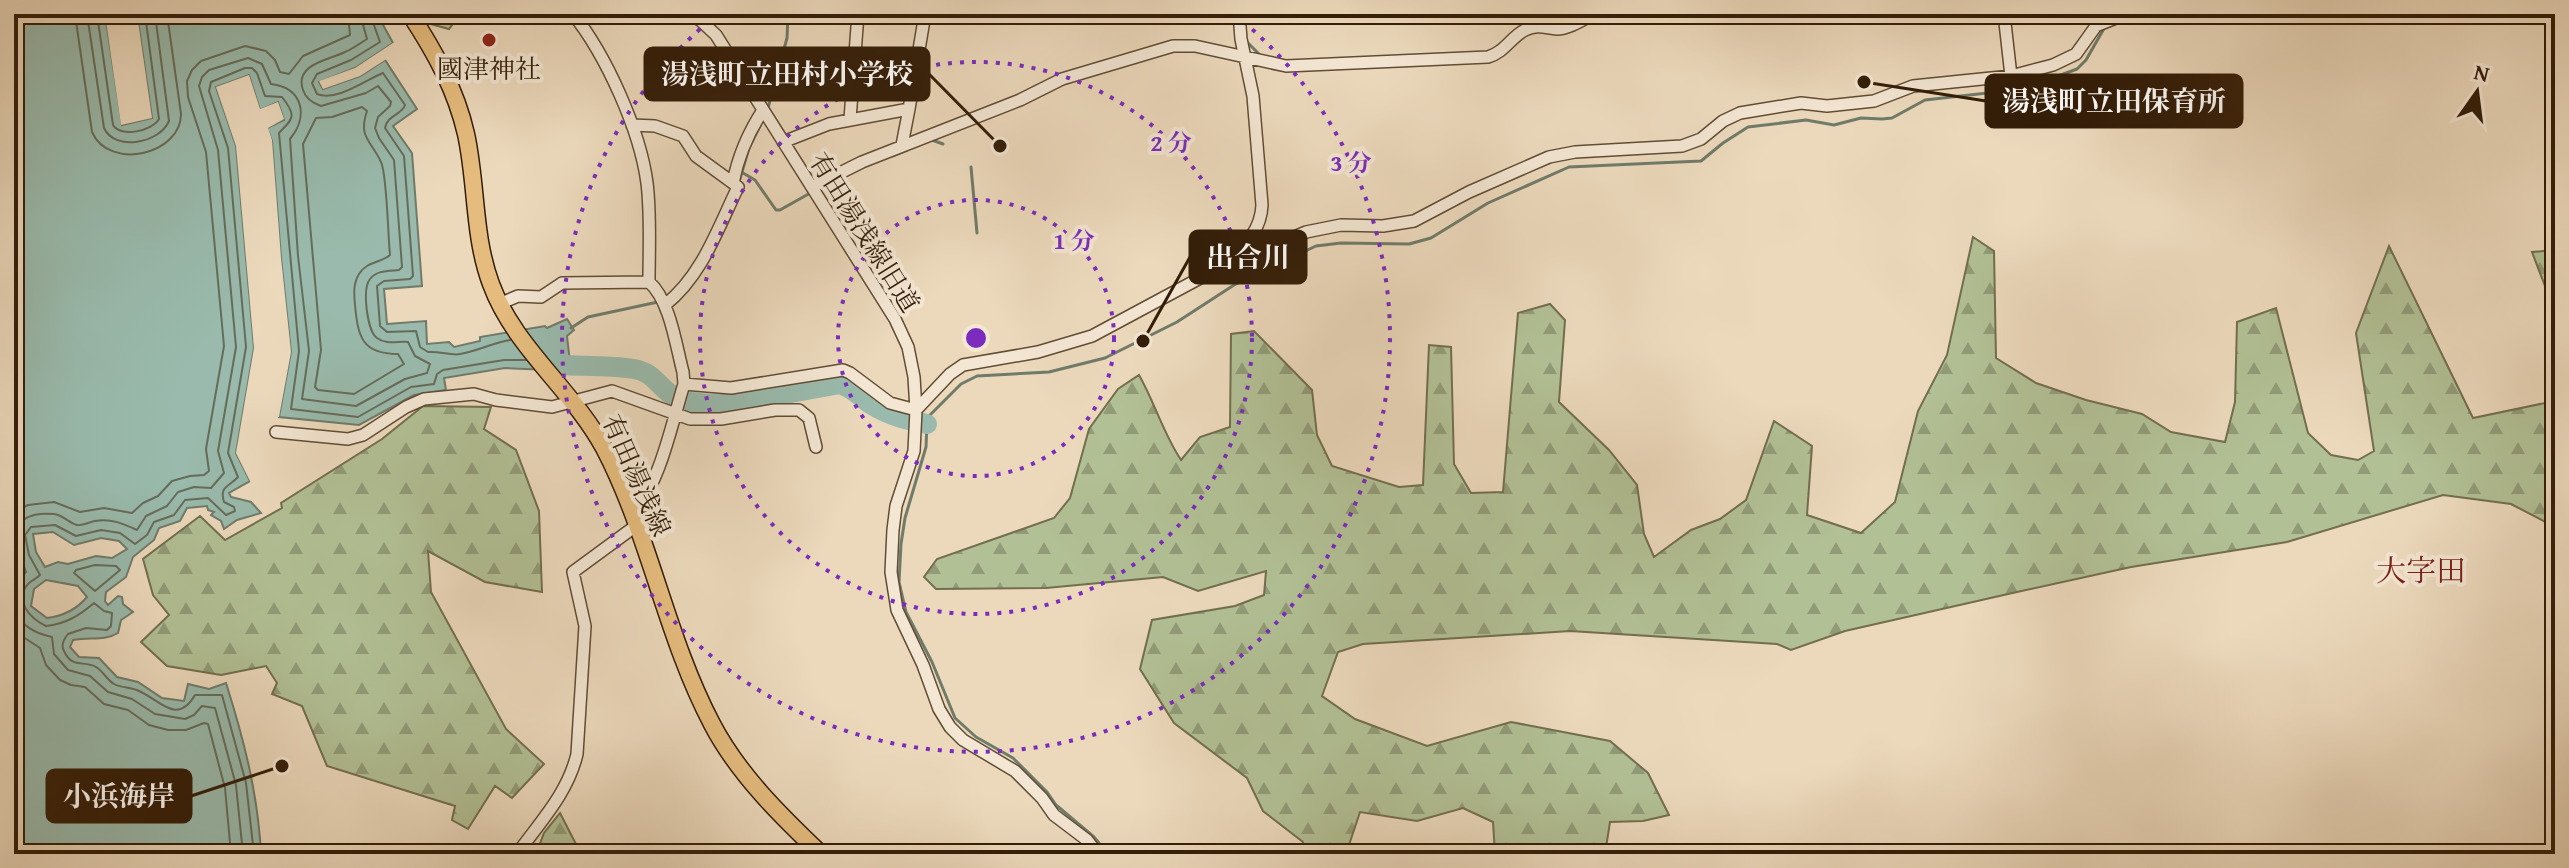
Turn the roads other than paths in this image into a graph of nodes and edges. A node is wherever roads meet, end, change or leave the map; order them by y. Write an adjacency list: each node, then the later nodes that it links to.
1 (410, 14): 22 (main road, 有田湯浅線)
2 (573, 14): 15 (street)
3 (858, 14): 14 (street)
4 (925, 14): 12 (street)
5 (1239, 14): 10 (street)
6 (1594, 14): 10 (street)
7 (2004, 14): 11 (street)
8 (2126, 14): 11 (street)
9 (690, 15): 13 (street, 有田湯浅線旧道)
10 (1246, 57): 17 (street); 20 (street)
11 (2011, 76): 20 (street)
12 (909, 109): 14 (street); 17 (street)
13 (763, 110): 16 (street, 有田湯浅線旧道); 18 (street)
14 (850, 119): 16 (street)
15 (632, 125): 18 (street); 21 (street)
16 (783, 142): 19 (street, 有田湯浅線旧道)
17 (902, 145): 19 (street)
18 (733, 183): 23 (street)
19 (812, 187): 26 (street, 有田湯浅線旧道)
20 (1217, 269): 26 (street)
21 (649, 282): 22 (street); 23 (street)
22 (499, 304): 25 (main road, 有田湯浅線)
23 (665, 305): 24 (street)
24 (684, 384): 26 (street); 27 (street)
25 (573, 400): 27 (street); 28 (street); 30 (main road, 有田湯浅線)
26 (916, 410): 33 (street, 有田湯浅線旧道)
27 (675, 415): 29 (street); 30 (street)
28 (276, 432)
29 (816, 447)
30 (635, 520): 31 (street); 32 (main road, 有田湯浅線)
31 (517, 854)
32 (821, 854)
33 (1098, 854)

